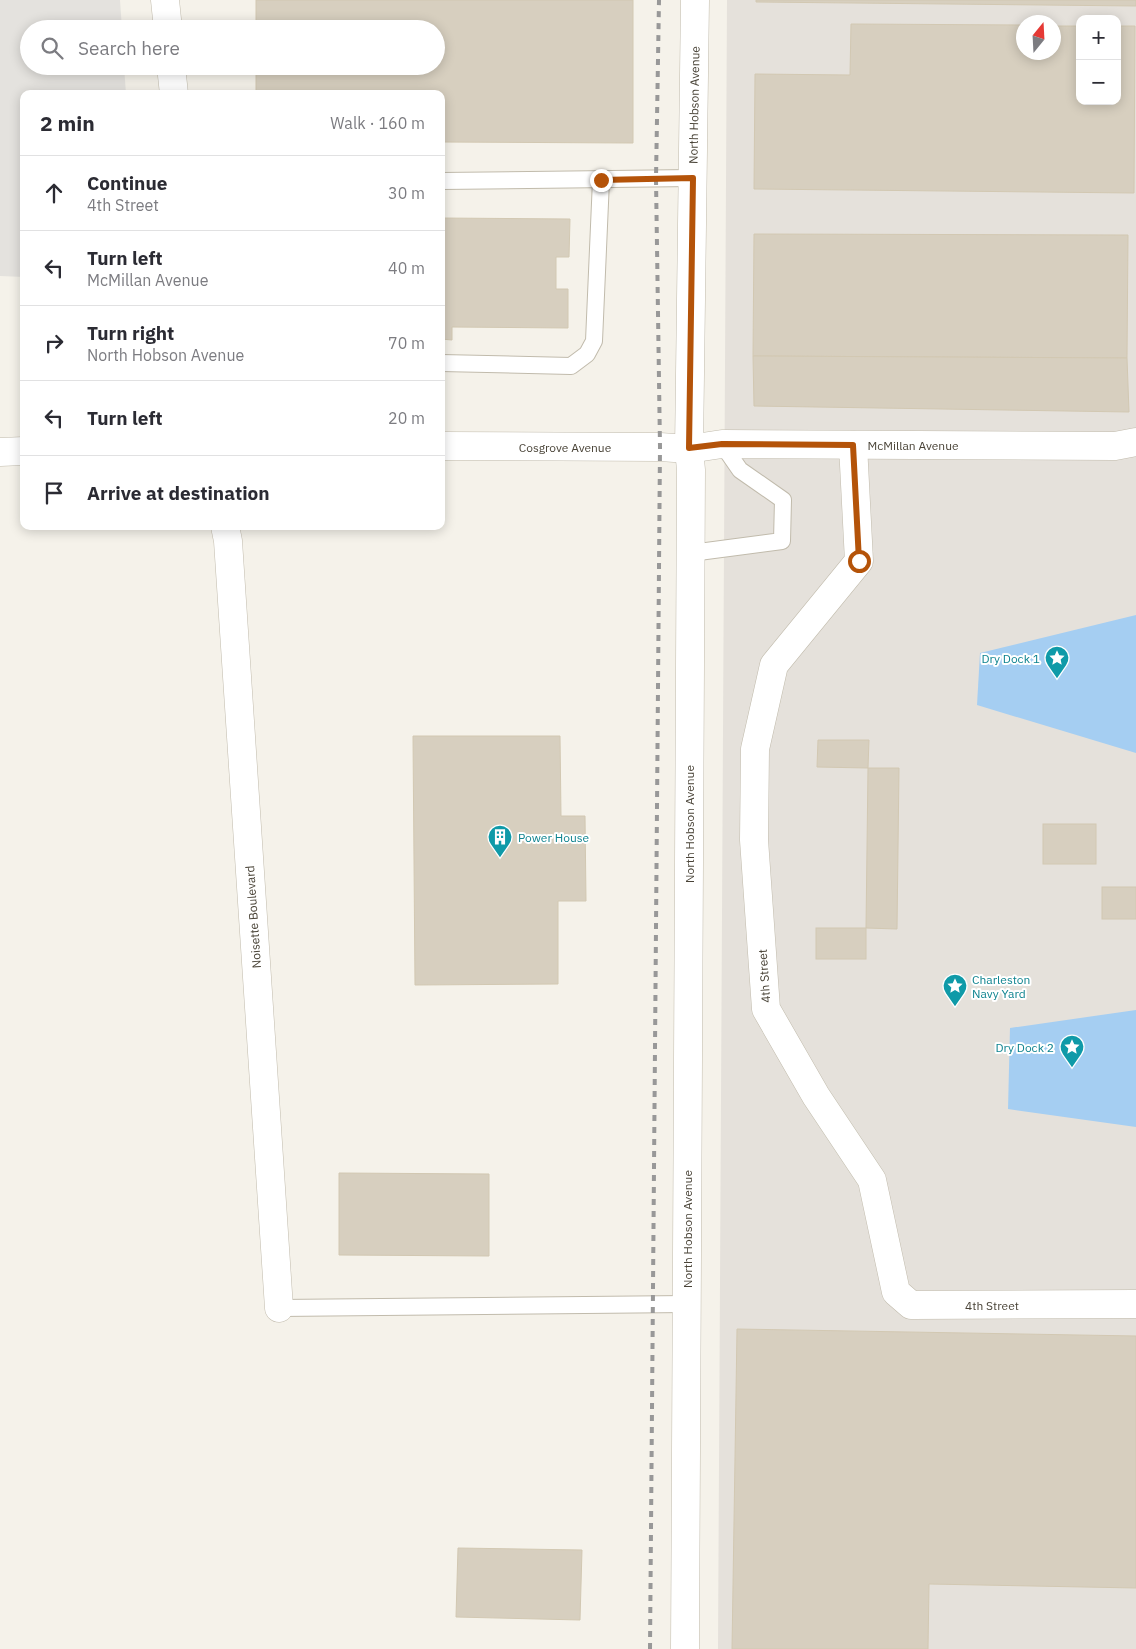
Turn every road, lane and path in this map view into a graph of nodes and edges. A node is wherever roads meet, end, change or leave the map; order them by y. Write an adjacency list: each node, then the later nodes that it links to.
1 (165, 0): 3 (street)
2 (695, 0): 6 (street, North Hobson Avenue)
3 (167, 20)
4 (172, 75): 5 (street)
5 (174, 90)
6 (693, 178): 7 (lane); 14 (street, North Hobson Avenue)
7 (601, 180): 8 (lane); 9 (lane)
8 (445, 181)
9 (445, 363)
10 (1136, 442): 12 (street, McMillan Avenue)
11 (722, 444): 12 (street, McMillan Avenue); 14 (street, McMillan Avenue); 18 (lane)
12 (853, 445): 20 (street, 4th Street)
13 (445, 446): 14 (street, Cosgrove Avenue)
14 (689, 448): 18 (street, North Hobson Avenue)
15 (20, 451): 16 (street)
16 (0, 452)
17 (226, 530): 21 (street, Noisette Boulevard)
18 (691, 554): 19 (street, North Hobson Avenue)
19 (687, 1304): 21 (lane); 22 (street, North Hobson Avenue)
20 (1136, 1304)
21 (279, 1308)
22 (685, 1649)

